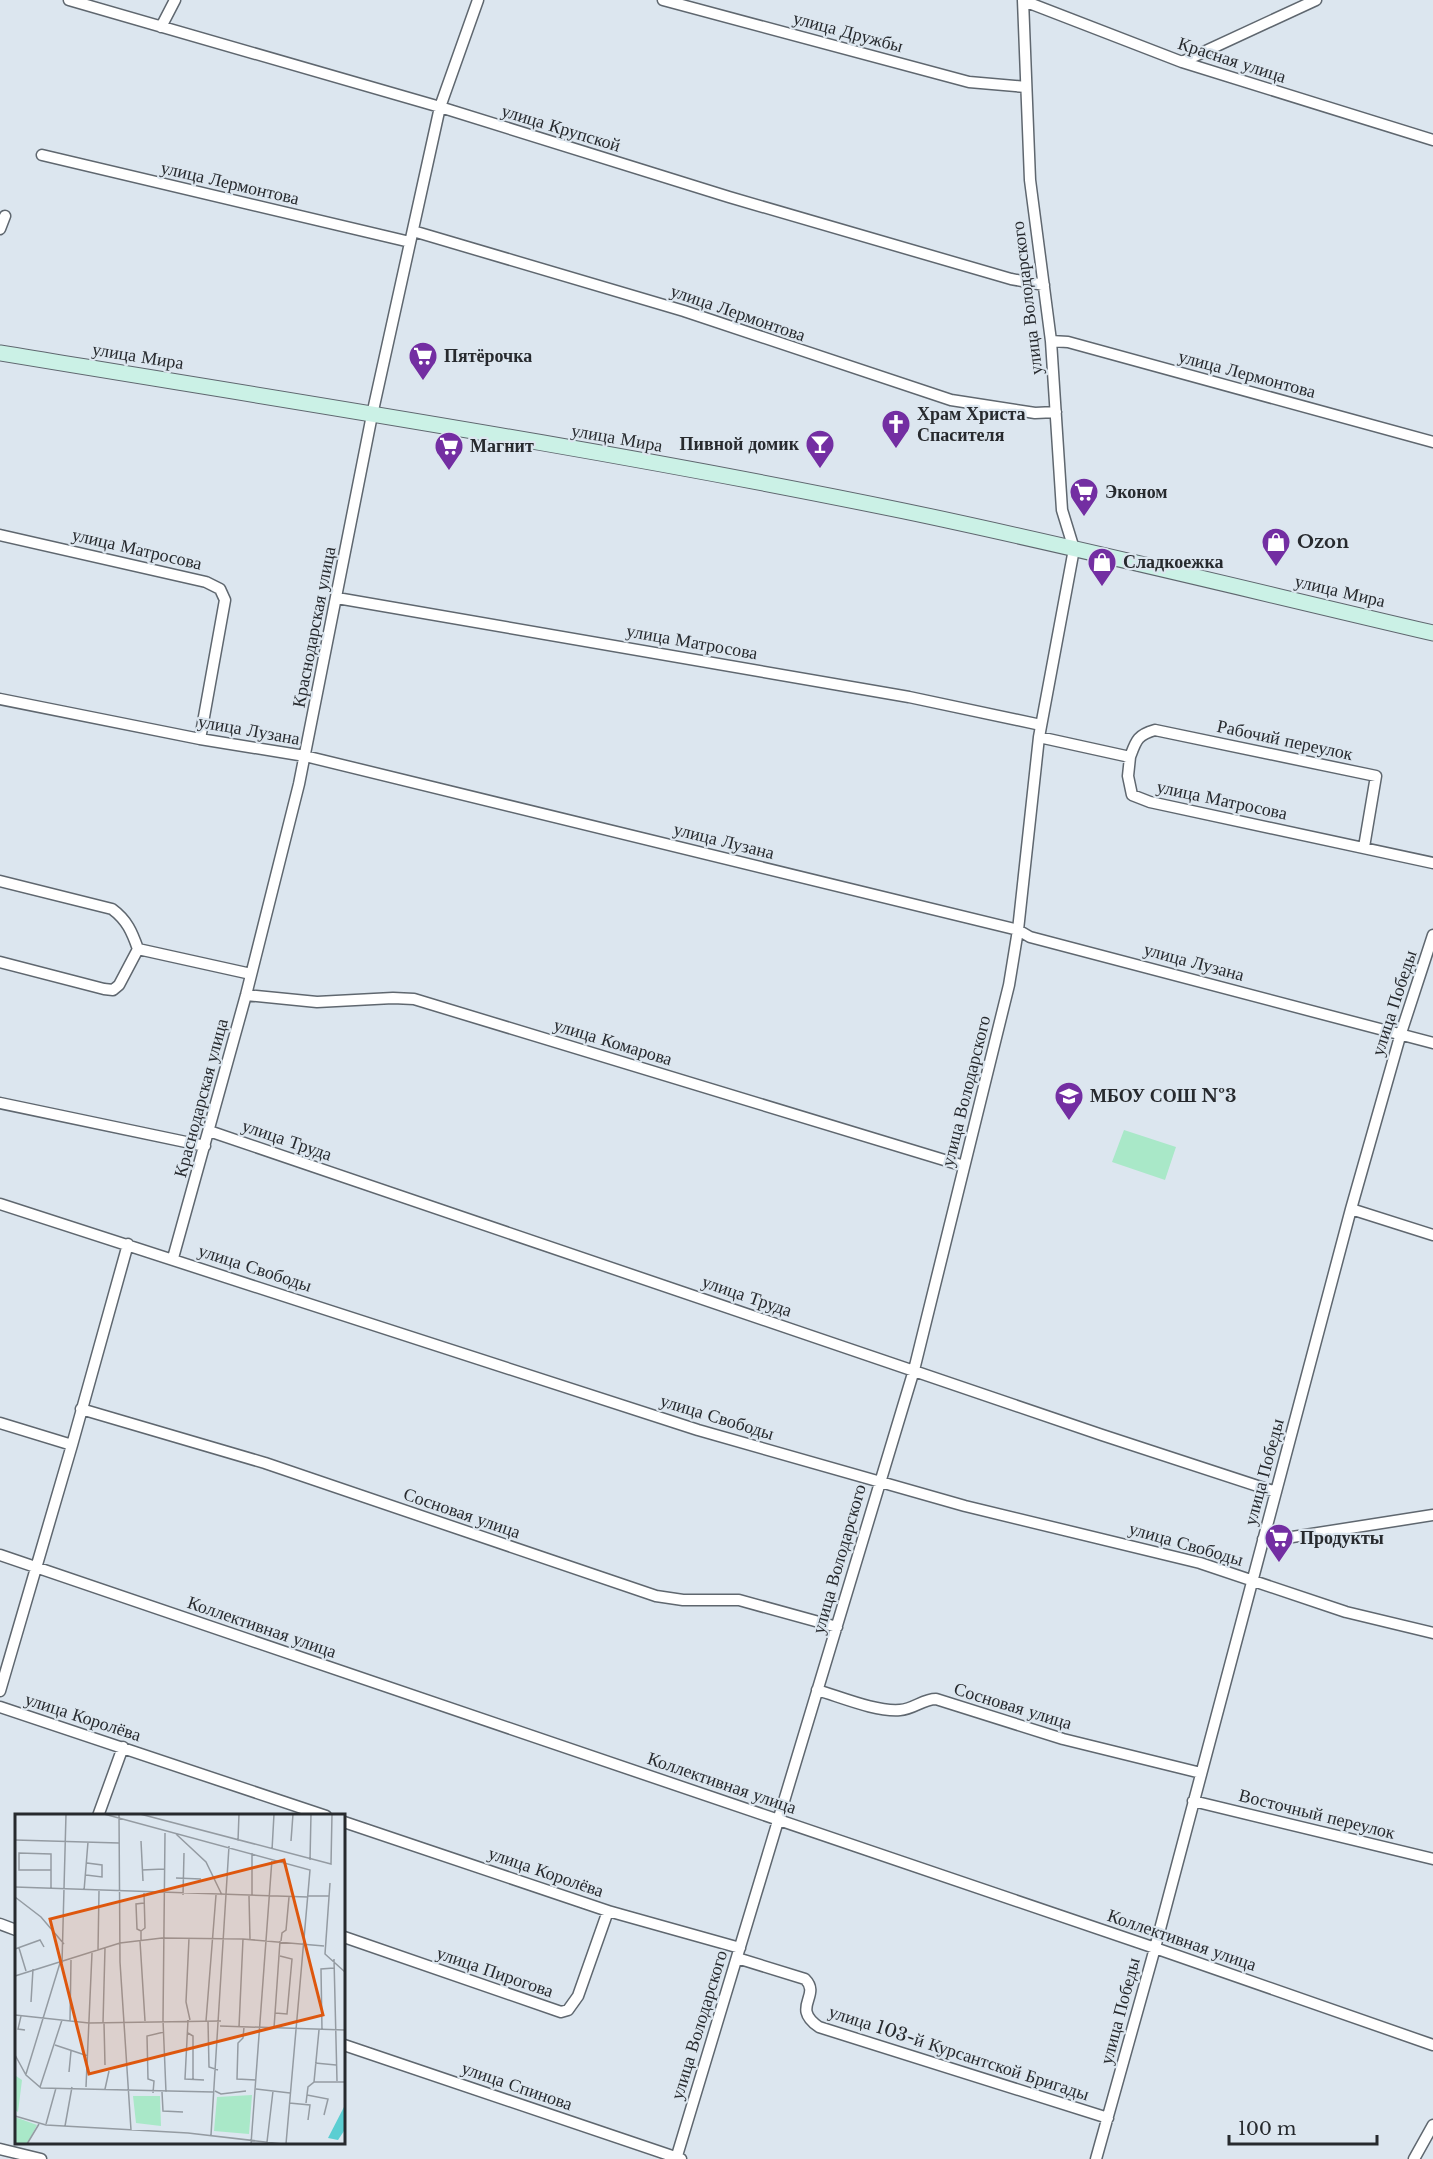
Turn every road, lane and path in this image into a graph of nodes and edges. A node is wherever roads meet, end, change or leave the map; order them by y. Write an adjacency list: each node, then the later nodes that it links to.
1 (69, 0): 7 (street, улица Крупской)
2 (175, 0): 7 (street)
3 (478, 0): 10 (street, Краснодарская улица)
4 (663, 0): 9 (street, улица Дружбы)
5 (1316, 0): 8 (street)
6 (1023, 1): 8 (street, Красная улица); 9 (street, улица Володарского)
7 (161, 27): 10 (street, улица Крупской)
8 (1182, 62): 11 (street, Красная улица)
9 (1026, 87): 16 (street, улица Володарского)
10 (440, 107): 15 (street, Краснодарская улица); 16 (street, улица Крупской)
11 (1433, 140)
12 (42, 155): 15 (street, улица Лермонтова)
13 (5, 216): 14 (street)
14 (0, 229)
15 (412, 237): 19 (street, улица Лермонтова); 20 (street, Краснодарская улица)
16 (1044, 285): 17 (street, улица Володарского)
17 (1051, 341): 19 (street, улица Володарского); 21 (street, улица Лермонтова)
18 (0, 353): 20 (main road, улица Мира)
19 (1056, 412): 23 (street, улица Володарского)
20 (372, 415): 23 (main road, улица Мира); 24 (street, Краснодарская улица)
21 (1433, 442)
22 (0, 535): 29 (street, улица Матросова)
23 (1074, 549): 25 (main road, улица Мира); 27 (street, улица Володарского)
24 (337, 598): 27 (street, улица Матросова); 30 (street, Краснодарская улица)
25 (1433, 633)
26 (0, 699): 29 (street, улица Лузана)
27 (1041, 725): 28 (street, улица Володарского)
28 (1039, 737): 31 (street); 35 (street, улица Володарского)
29 (200, 739): 30 (street, улица Лузана)
30 (305, 756): 35 (street, улица Лузана); 39 (street, Краснодарская улица)
31 (1130, 757): 32 (street, улица Матросова); 32 (street, Рабочий переулок)
32 (1364, 847): 33 (street, улица Матросова)
33 (1433, 863)
34 (0, 881): 37 (street)
35 (1018, 930): 41 (street, улица Лузана); 46 (street, улица Володарского)
36 (1433, 935): 41 (street, улица Победы)
37 (138, 949): 38 (street); 39 (street)
38 (0, 962)
39 (251, 974): 40 (street, Краснодарская улица)
40 (246, 995): 44 (street, Краснодарская улица); 46 (street, улица Комарова)
41 (1401, 1033): 42 (street, улица Лузана); 48 (street, улица Победы)
42 (1433, 1043)
43 (0, 1103): 45 (street)
44 (209, 1131): 45 (street, Краснодарская улица); 52 (street, улица Труда)
45 (205, 1146): 51 (street, Краснодарская улица)
46 (964, 1166): 52 (street, улица Володарского)
47 (0, 1204): 50 (street, улица Свободы)
48 (1351, 1209): 49 (street); 57 (street, улица Победы)
49 (1433, 1235)
50 (128, 1244): 51 (street, улица Свободы); 53 (street)
51 (173, 1258): 56 (street, улица Свободы)
52 (914, 1370): 56 (street, улица Володарского); 57 (street, улица Труда)
53 (81, 1409): 55 (street); 63 (street, Сосновая улица)
54 (0, 1423): 55 (street)
55 (72, 1445): 61 (street)
56 (879, 1483): 62 (street, улица Свободы); 63 (street, улица Володарского)
57 (1276, 1492): 59 (street, улица Победы)
58 (1433, 1515): 59 (street)
59 (1263, 1539): 62 (street, улица Победы)
60 (0, 1555): 61 (street, Коллективная улица)
61 (36, 1567): 66 (street); 73 (street, Коллективная улица)
62 (1253, 1581): 64 (street, улица Свободы); 69 (street, улица Победы)
63 (837, 1627): 65 (street, улица Володарского)
64 (1433, 1633)
65 (817, 1690): 69 (street, Сосновая улица); 73 (street, улица Володарского)
66 (0, 1691)
67 (0, 1707): 68 (street, улица Королёва)
68 (123, 1747): 71 (street); 72 (street, улица Королёва)
69 (1201, 1773): 70 (street, улица Победы)
70 (1193, 1801): 75 (street, Восточный переулок); 80 (street, улица Победы)
71 (98, 1814)
72 (323, 1814)
73 (777, 1819): 80 (street, Коллективная улица); 81 (street, улица Володарского)
74 (345, 1822): 76 (street, улица Королёва)
75 (1433, 1859)
76 (608, 1911): 79 (street, улица Пирогова); 81 (street, улица Королёва)
77 (0, 1924): 78 (street)
78 (15, 1930)
79 (345, 1937)
80 (1155, 1948): 83 (street, Коллективная улица); 84 (street, улица Победы)
81 (738, 1953): 84 (street, улица 103-й Курсантской Бригады); 88 (street, улица Володарского)
82 (345, 2045): 88 (street, улица Спинова)
83 (1433, 2045)
84 (1108, 2118): 89 (street, улица Победы)
85 (1433, 2125): 90 (street)
86 (0, 2149): 87 (street)
87 (41, 2159)
88 (678, 2159)
89 (1096, 2159)
90 (1414, 2159)

